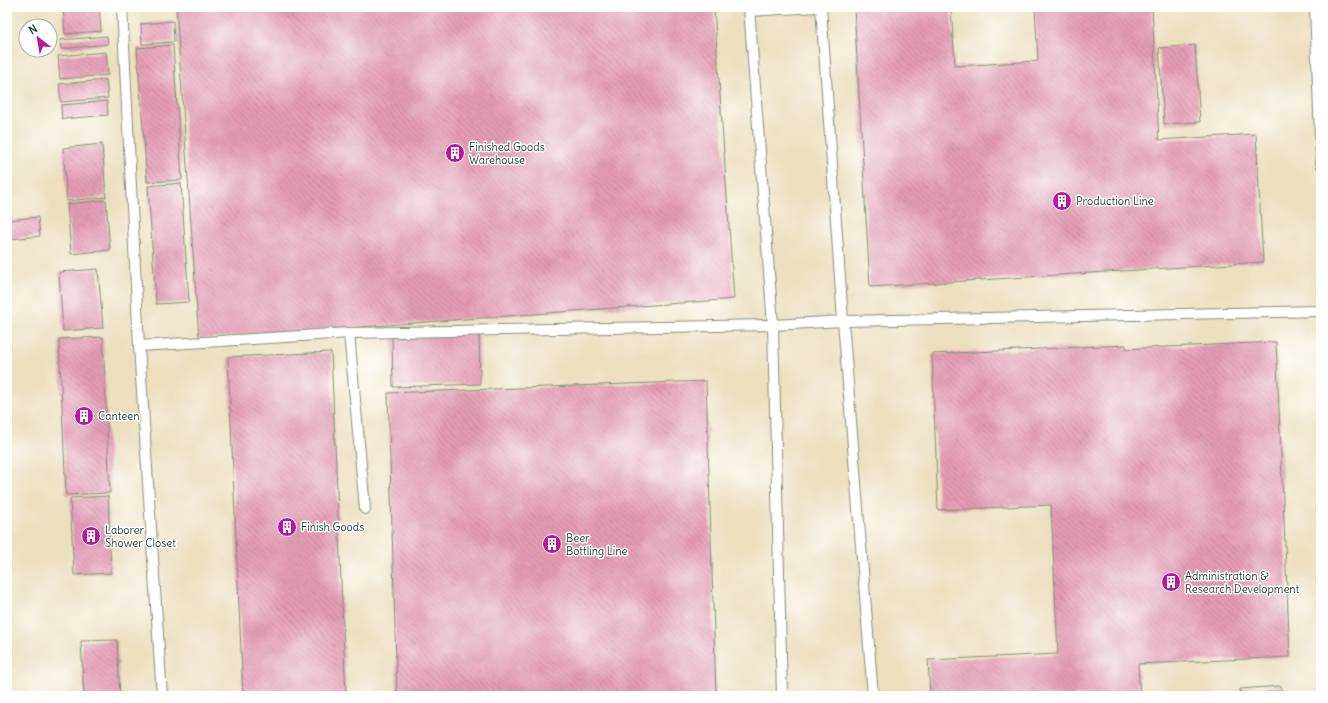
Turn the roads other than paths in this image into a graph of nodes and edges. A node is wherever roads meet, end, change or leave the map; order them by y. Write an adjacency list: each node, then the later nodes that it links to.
1 (122, 7): 11 (lane)
2 (817, 7): 5 (lane)
3 (821, 7): 8 (lane)
4 (1315, 7): 6 (lane)
5 (749, 9): 9 (lane)
6 (1321, 164)
7 (1321, 311): 8 (lane)
8 (843, 322): 9 (lane); 15 (lane)
9 (773, 325): 10 (lane); 14 (lane)
10 (349, 334): 11 (lane); 12 (lane)
11 (139, 346): 13 (lane)
12 (365, 508)
13 (162, 696)
14 (782, 696)
15 (873, 696)

